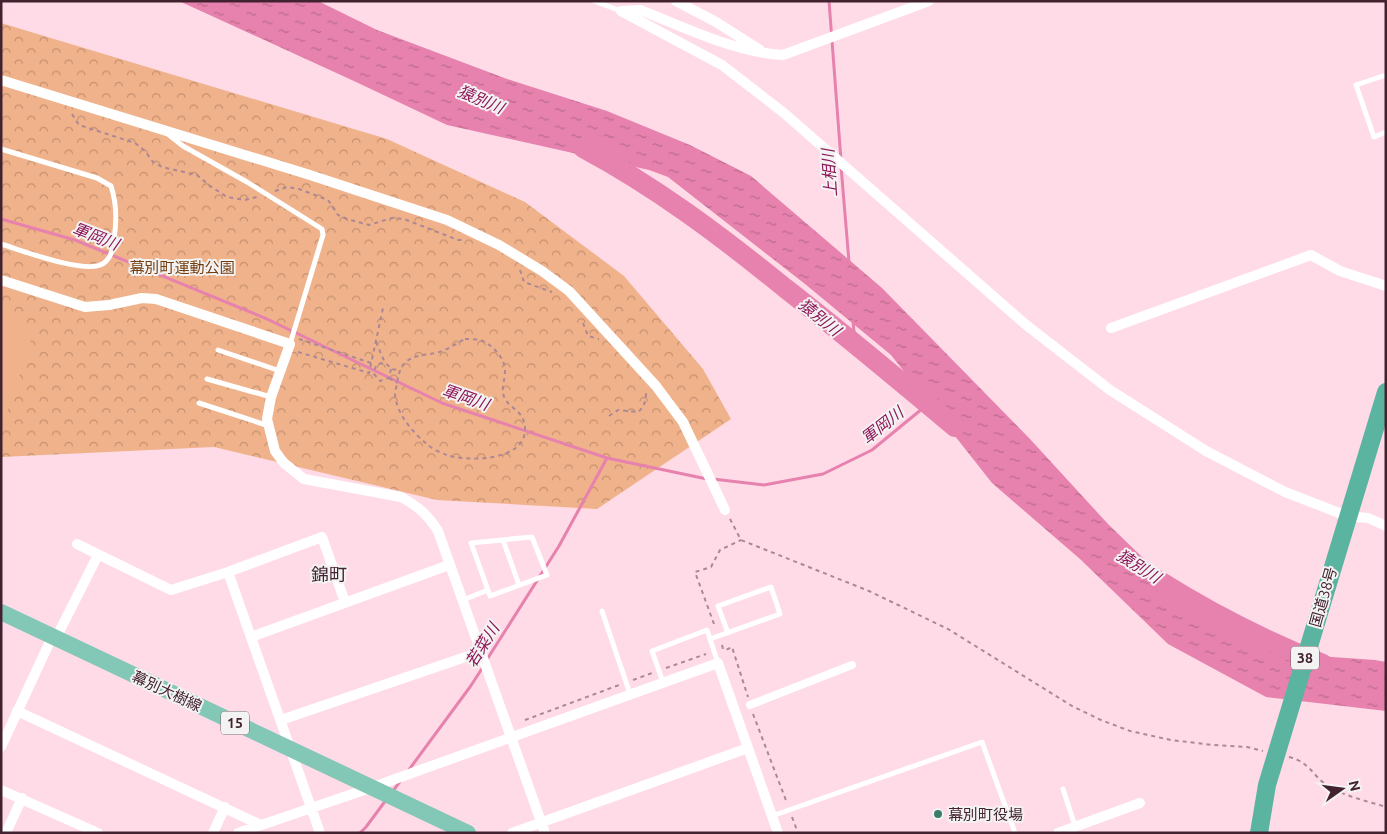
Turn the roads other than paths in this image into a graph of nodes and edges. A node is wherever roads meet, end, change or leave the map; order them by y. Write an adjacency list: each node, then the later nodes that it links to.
1 (594, 1): 4 (lane)
2 (676, 1): 5 (street)
3 (929, 1): 5 (street)
4 (621, 11): 5 (street); 24 (street)
5 (768, 54)
6 (1386, 74): 9 (lane)
7 (1, 80): 8 (street)
8 (163, 130): 15 (lane); 23 (street)
9 (1386, 132)
10 (1, 149): 11 (lane)
11 (1, 244)
12 (1, 280): 15 (street)
13 (1386, 286): 14 (street)
14 (1111, 328)
15 (290, 343): 17 (street)
16 (218, 350): 17 (lane)
17 (280, 371): 20 (street)
18 (207, 379): 20 (lane)
19 (1386, 392): 24 (highway, 国道38号 / 38)
20 (271, 397): 22 (street)
21 (199, 403): 22 (lane)
22 (269, 426): 29 (street)
23 (725, 510)
24 (1345, 524): 25 (street); 75 (highway, 国道38号 / 38)
25 (1386, 526)
26 (503, 540): 31 (lane); 31 (lane); 32 (lane)
27 (77, 544): 28 (street)
28 (98, 555): 30 (street); 39 (street)
29 (449, 565): 33 (street); 34 (street)
30 (228, 572): 34 (street); 38 (street)
31 (519, 585): 32 (lane)
32 (488, 590): 33 (lane)
33 (462, 600): 41 (street)
34 (346, 602): 38 (street)
35 (602, 611): 45 (lane)
36 (1, 612): 39 (main road, 幕別大樹線 / 15)
37 (728, 633): 37 (lane); 40 (lane)
38 (251, 637): 48 (street)
39 (54, 638): 47 (street); 52 (main road, 幕別大樹線 / 15)
40 (710, 639): 42 (lane); 44 (lane)
41 (480, 652): 48 (street); 49 (street)
42 (718, 663): 44 (street); 51 (street)
43 (852, 665): 46 (street)
44 (663, 682): 45 (street)
45 (630, 694): 49 (street)
46 (750, 705)
47 (17, 711): 50 (street); 58 (street)
48 (281, 720): 52 (street)
49 (510, 736): 53 (street); 61 (street)
50 (1, 746)
51 (748, 748): 60 (street); 61 (street)
52 (291, 749): 53 (main road, 幕別大樹線 / 15); 59 (street)
53 (373, 787): 59 (street); 69 (main road, 幕別大樹線 / 15)
54 (1063, 789): 63 (lane)
55 (1, 790): 56 (street)
56 (22, 798): 64 (street); 65 (street)
57 (1140, 802): 63 (street)
58 (225, 808): 62 (street); 66 (street)
59 (312, 808): 62 (street); 68 (street)
60 (772, 816): 72 (street); 73 (lane)
61 (541, 822): 70 (street); 71 (street)
62 (261, 825): 67 (street)
63 (1075, 826): 74 (street)
64 (6, 833)
65 (98, 833)
66 (213, 833)
67 (238, 833)
68 (320, 833)
69 (468, 833)
70 (512, 833)
71 (545, 833)
72 (778, 833)
73 (1015, 833)
74 (1058, 833)
75 (1259, 833)

